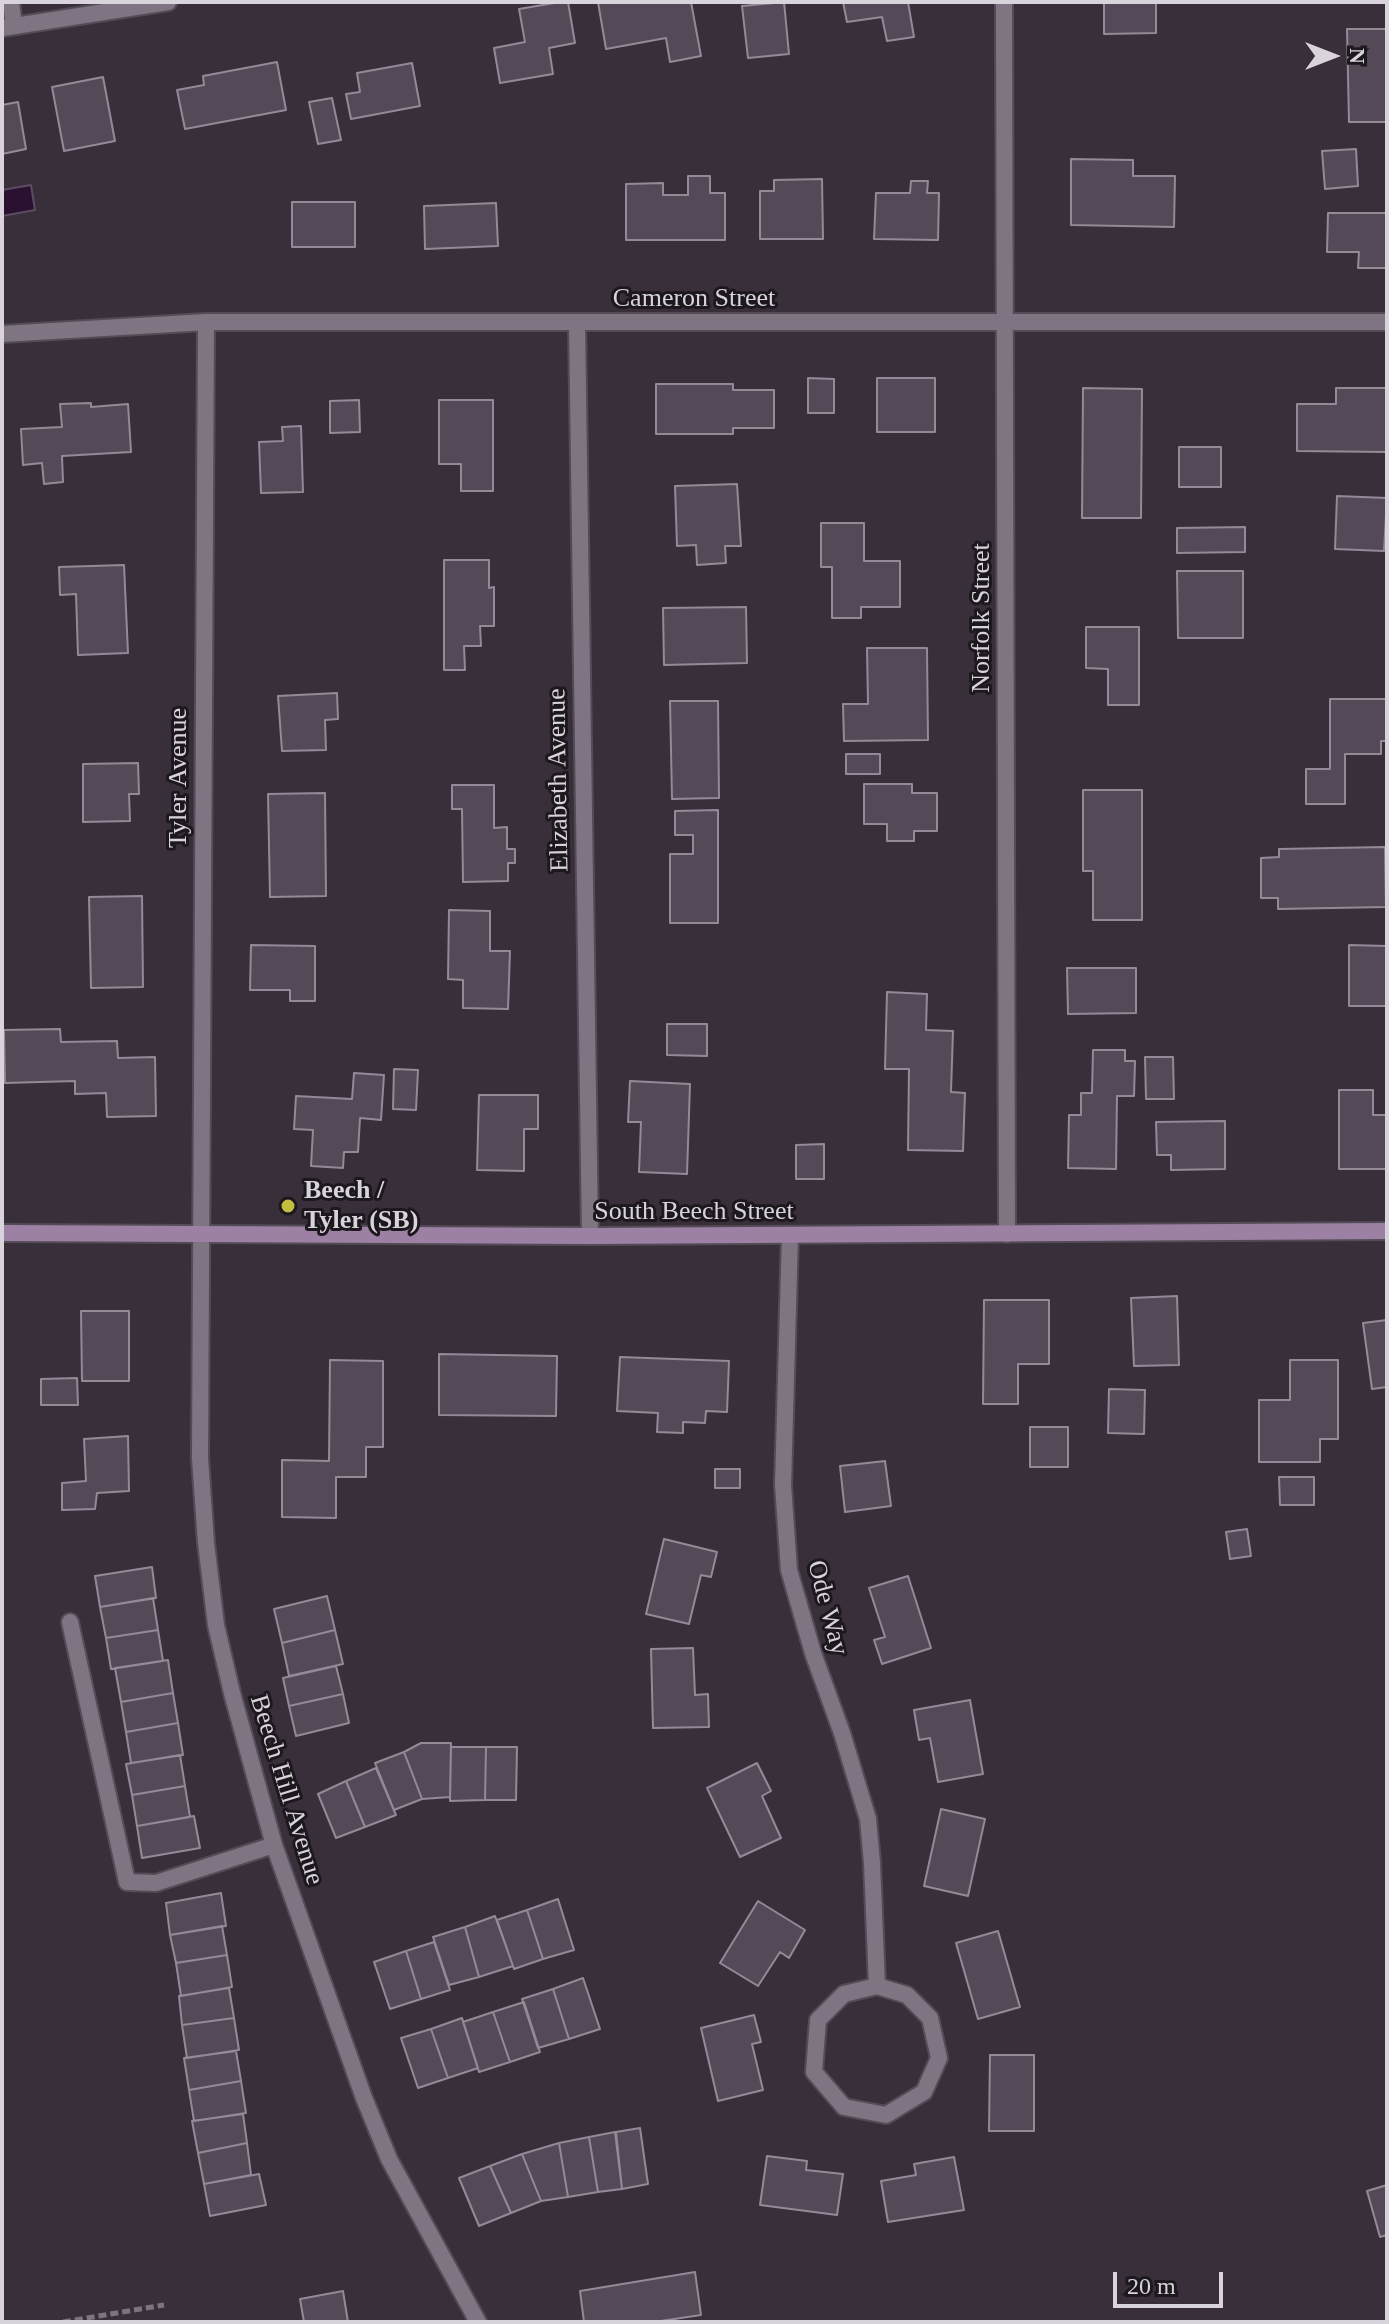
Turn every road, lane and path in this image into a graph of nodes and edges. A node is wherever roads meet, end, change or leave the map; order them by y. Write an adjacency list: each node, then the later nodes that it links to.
1 (11, 2): 4 (street)
2 (168, 2): 4 (street)
3 (1004, 2): 6 (street, Norfolk Street)
4 (8, 27)
5 (206, 322): 8 (street, Cameron Street); 9 (street, Cameron Street); 12 (street, Tyler Avenue)
6 (1006, 322): 7 (street, Cameron Street); 8 (street, Cameron Street); 13 (street, Norfolk Street)
7 (1387, 322)
8 (577, 323): 15 (street, Elizabeth Avenue)
9 (2, 334)
10 (1387, 1231): 13 (street, South Beech Street)
11 (2, 1233): 12 (street, South Beech Street)
12 (200, 1233): 15 (street, South Beech Street); 17 (street, Beech Hill Avenue)
13 (1007, 1234): 14 (street, South Beech Street)
14 (790, 1235): 15 (street, South Beech Street); 18 (street, Ode Way)
15 (590, 1236)
16 (70, 1622): 17 (street)
17 (274, 1845): 21 (street, Beech Hill Avenue)
18 (877, 1986): 18 (street)
19 (164, 2305): 20 (path)
20 (63, 2322)
21 (478, 2322)

